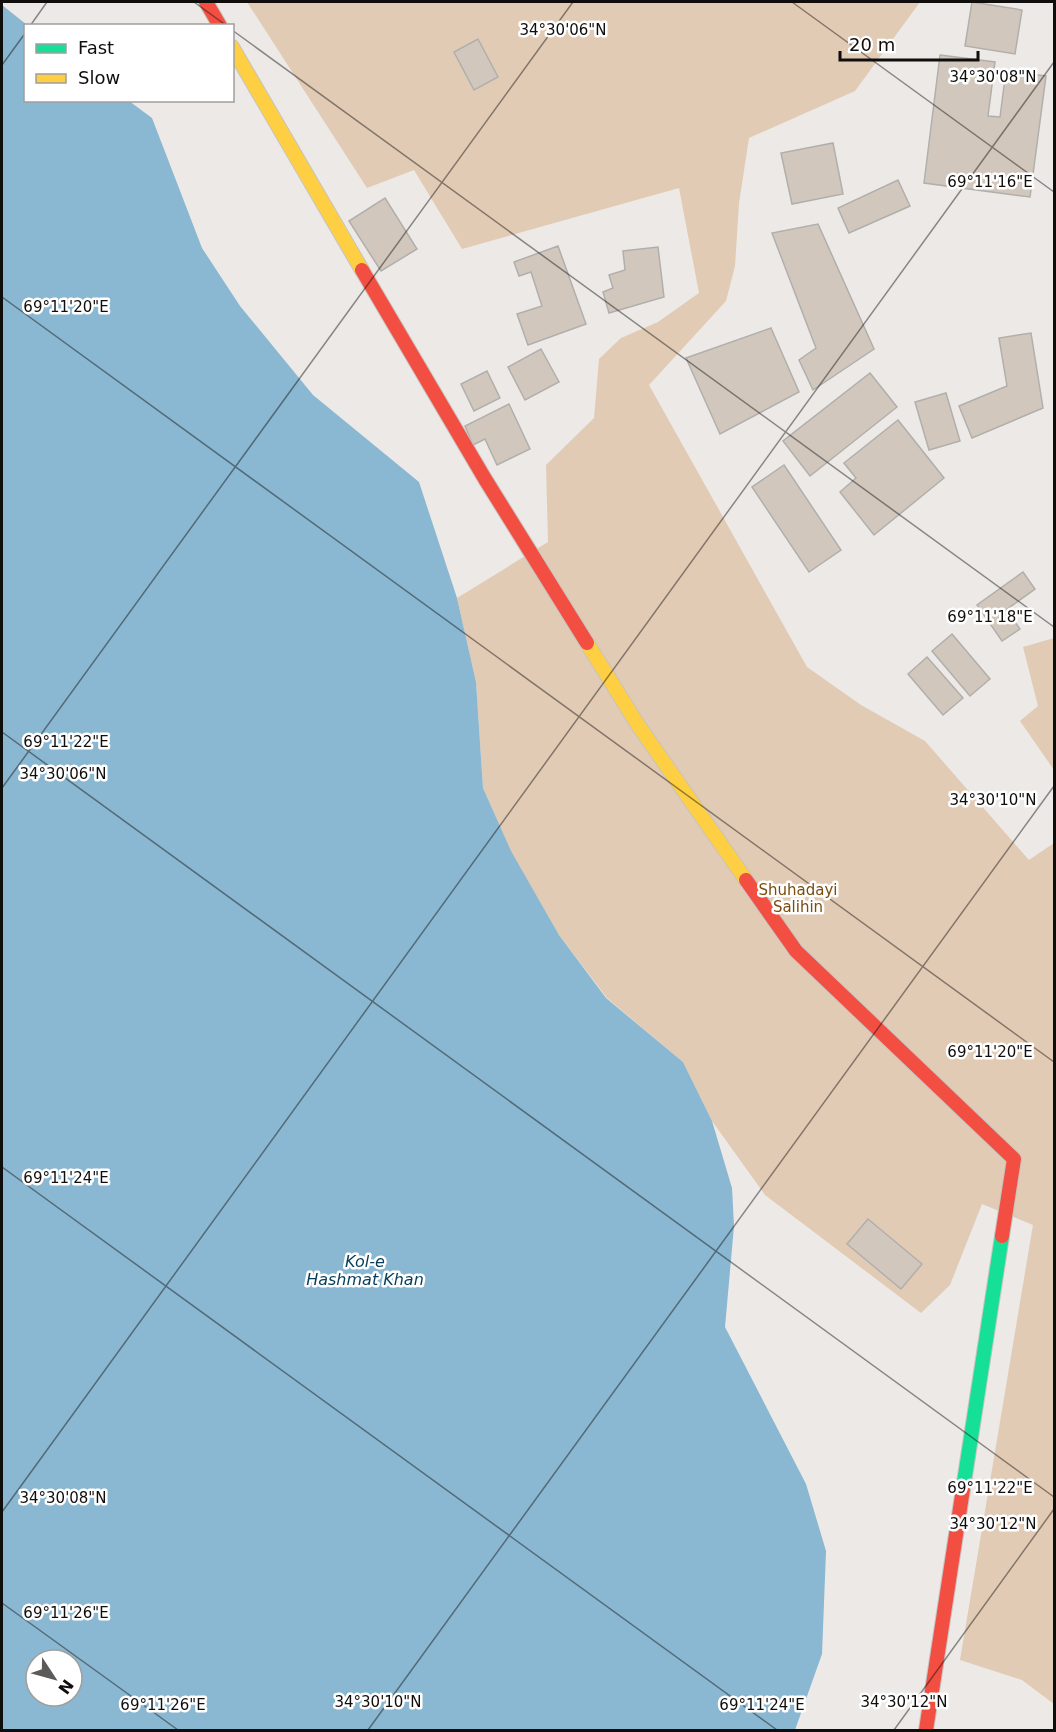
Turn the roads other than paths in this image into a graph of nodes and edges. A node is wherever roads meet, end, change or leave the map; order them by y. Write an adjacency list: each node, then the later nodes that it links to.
1 (206, 2): 2 (street)
2 (219, 24)
3 (234, 50): 4 (street)
4 (926, 1731)

